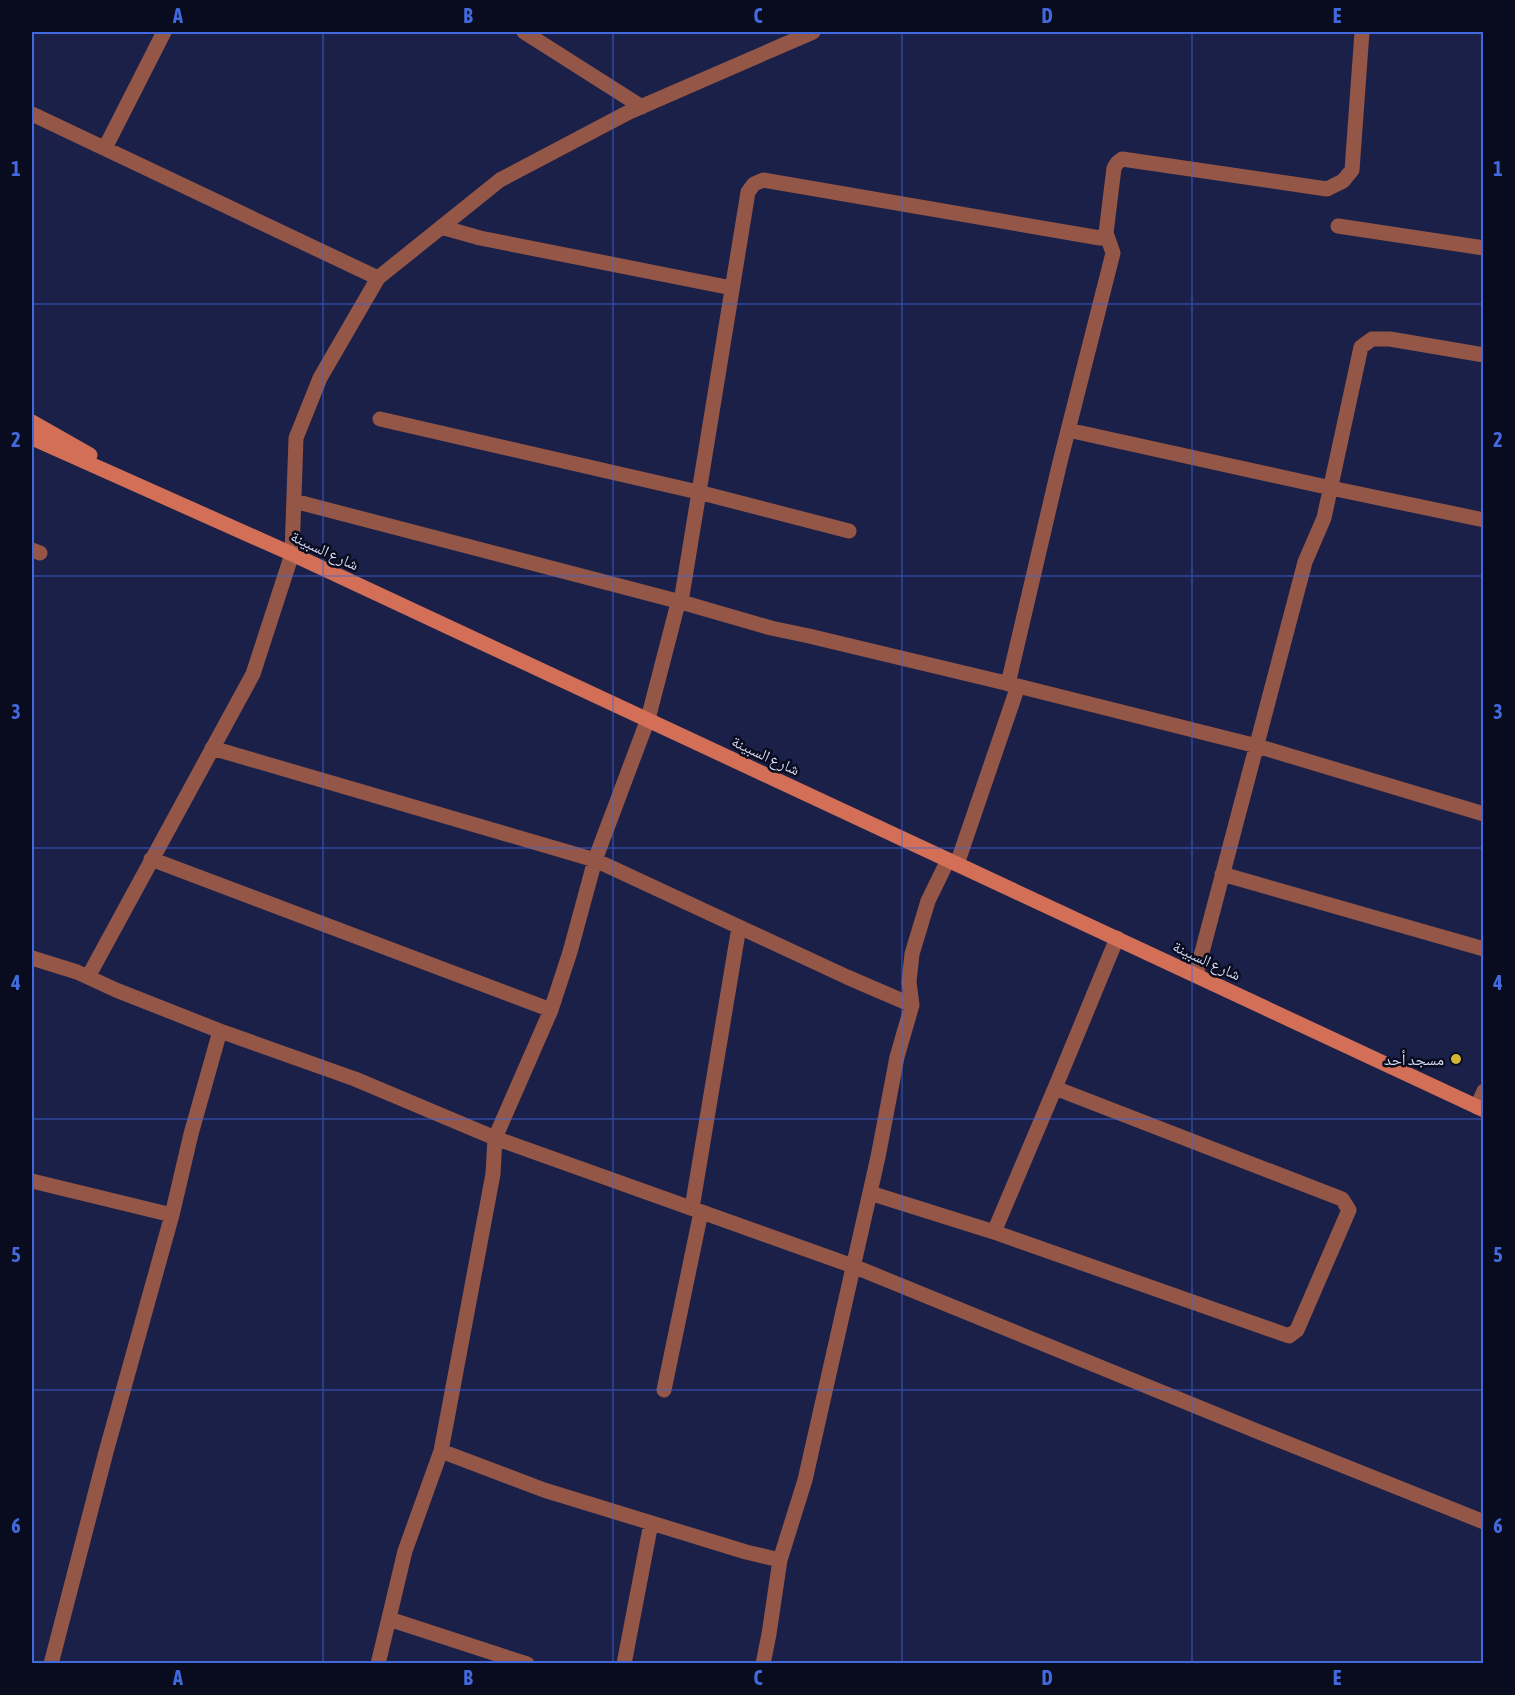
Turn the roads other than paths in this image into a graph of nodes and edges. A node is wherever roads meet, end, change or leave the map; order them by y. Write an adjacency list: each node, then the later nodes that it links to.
1 (164, 32): 7 (street)
2 (524, 32): 5 (street)
3 (813, 32): 5 (street)
4 (1362, 32): 10 (street)
5 (642, 106): 9 (street)
6 (32, 114): 7 (street)
7 (105, 148): 12 (street)
8 (1338, 226): 11 (street)
9 (441, 227): 12 (street); 13 (street)
10 (1106, 233): 13 (street); 17 (street)
11 (1484, 248)
12 (378, 278): 21 (street)
13 (732, 288): 20 (street)
14 (1484, 355): 19 (street)
15 (380, 419): 20 (street)
16 (32, 422): 22 (main road)
17 (1068, 430): 19 (street); 27 (street)
18 (32, 438): 22 (main road, شارع السبينة)
19 (1331, 488): 23 (street); 29 (street)
20 (698, 492): 24 (street); 26 (street)
21 (294, 501): 25 (street); 26 (street)
22 (182, 506): 25 (main road, شارع السبينة)
23 (1484, 520)
24 (849, 531)
25 (291, 554): 28 (main road, شارع السبينة); 30 (street)
26 (681, 602): 27 (street); 28 (street)
27 (1013, 685): 29 (street); 34 (street)
28 (648, 719): 33 (street); 34 (main road, شارع السبينة)
29 (1257, 746): 31 (street); 35 (street)
30 (213, 748): 32 (street); 33 (street)
31 (1484, 814)
32 (151, 859): 41 (street); 43 (street)
33 (595, 860): 36 (street); 43 (street)
34 (953, 862): 37 (main road, شارع السبينة); 42 (street)
35 (1222, 874): 38 (street); 40 (street)
36 (739, 927): 42 (street); 51 (street)
37 (1117, 938): 40 (main road, شارع السبينة); 45 (street)
38 (1484, 949)
39 (32, 958): 41 (street)
40 (1196, 975): 47 (main road, شارع السبينة)
41 (88, 977): 44 (street)
42 (912, 1005): 50 (street)
43 (551, 1010): 48 (street)
44 (220, 1031): 48 (street); 52 (street)
45 (1055, 1088): 53 (street); 53 (street)
46 (1484, 1091): 47 (street)
47 (1480, 1108)
48 (495, 1138): 51 (street); 56 (street)
49 (32, 1181): 52 (street)
50 (870, 1193): 53 (street); 54 (street)
51 (697, 1210): 54 (street); 55 (street)
52 (172, 1215): 61 (street)
53 (994, 1232)
54 (853, 1266): 57 (street); 59 (street)
55 (664, 1390)
56 (441, 1451): 58 (street); 60 (street)
57 (1484, 1522)
58 (651, 1523): 59 (street); 64 (street)
59 (780, 1560): 65 (street)
60 (389, 1619): 62 (street); 63 (street)
61 (51, 1664)
62 (378, 1664)
63 (527, 1664)
64 (624, 1664)
65 (763, 1664)

